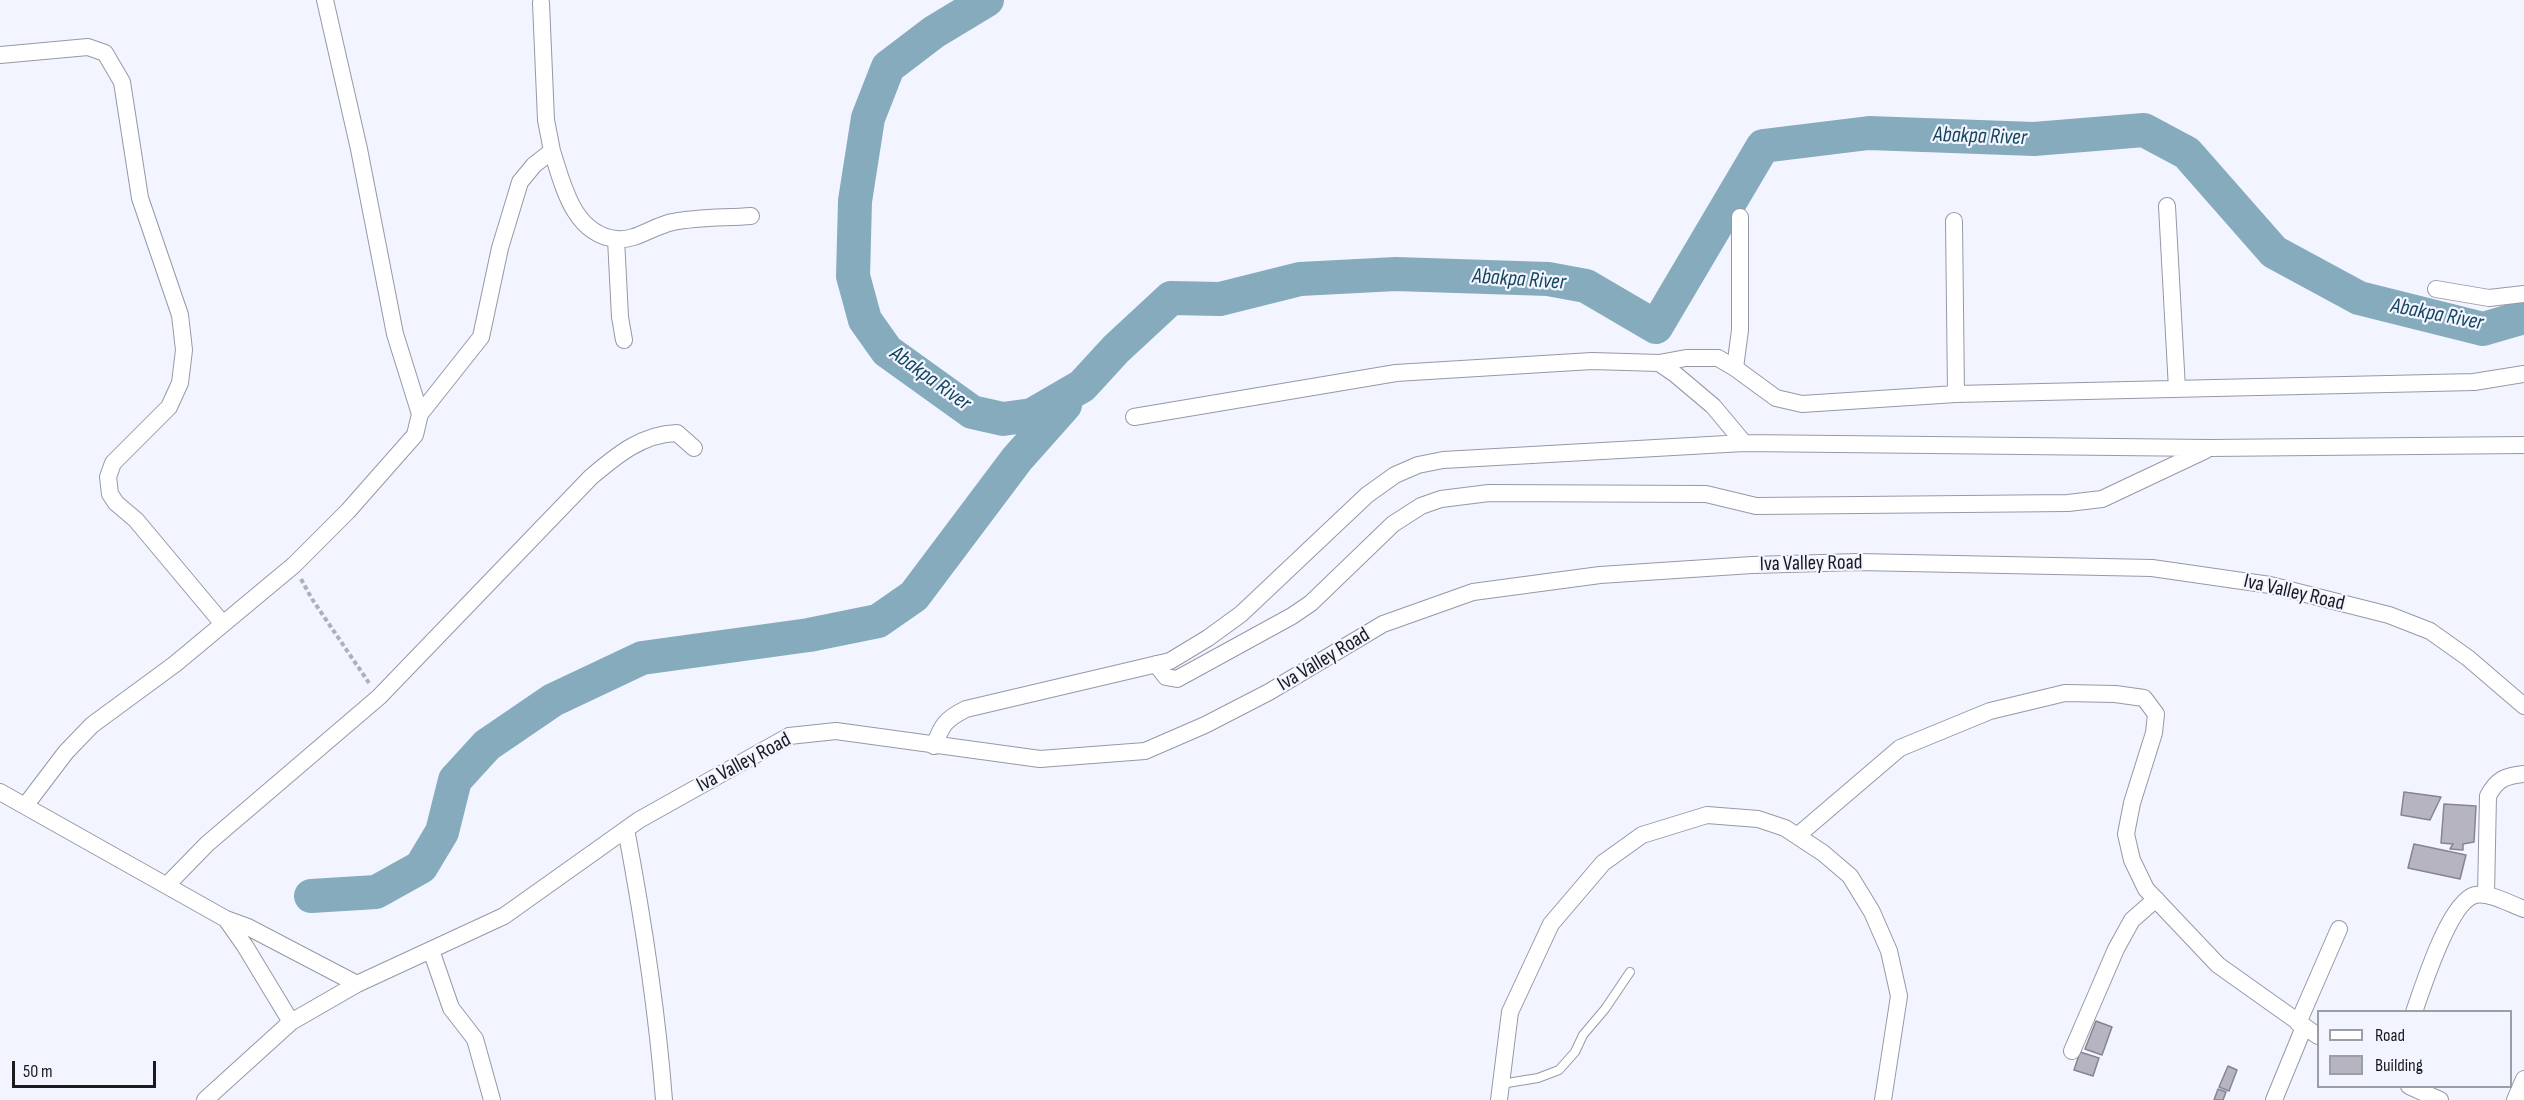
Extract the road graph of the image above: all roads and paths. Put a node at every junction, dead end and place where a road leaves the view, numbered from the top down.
1 (325, 0) edge
2 (541, 3) dead end
3 (0, 55) edge
4 (552, 151) junction
5 (2167, 206) dead end
6 (751, 216) dead end
7 (1740, 217) dead end
8 (1954, 221) dead end
9 (616, 239) junction
10 (2436, 290) dead end
11 (2524, 294) edge
12 (624, 340) dead end
13 (1659, 363) junction
14 (1735, 368) junction
15 (2524, 374) edge
16 (2177, 389) junction
17 (1956, 394) junction
18 (420, 414) junction
19 (1134, 417) dead end
20 (1744, 442) junction
21 (2524, 445) edge
22 (694, 448) dead end
23 (2210, 448) junction
24 (294, 565) junction
25 (223, 624) junction
26 (1156, 664) junction
27 (379, 697) junction
28 (2524, 706) edge
29 (934, 746) junction
30 (2524, 774) edge
31 (0, 792) edge
32 (25, 806) junction
33 (627, 829) junction
34 (1797, 836) junction
35 (167, 885) junction
36 (2486, 895) junction
37 (2156, 899) junction
38 (2524, 909) edge
39 (226, 919) junction
40 (2339, 929) dead end
41 (431, 950) junction
42 (1630, 972) dead end
43 (357, 984) junction
44 (2414, 1010) edge
45 (291, 1022) junction
46 (2307, 1029) edge
47 (2072, 1052) dead end
48 (2524, 1079) edge
49 (2413, 1088) edge
50 (1500, 1092) edge
51 (205, 1100) edge
52 (492, 1100) edge
53 (664, 1100) edge
54 (1883, 1100) edge
55 (2274, 1100) edge
56 (2440, 1100) edge
57 (2516, 1100) edge

1 - 18 street
2 - 4 street
3 - 25 street
4 - 9 street
4 - 18 street
5 - 16 street
6 - 9 street
7 - 14 street
8 - 17 street
9 - 12 street
10 - 11 street
13 - 14 street
13 - 19 street
13 - 20 street
14 - 17 street
15 - 16 street
16 - 17 street
18 - 24 street
20 - 23 street
20 - 26 street
21 - 23 street
22 - 27 street
23 - 26 street
24 - 25 street
24 - 27 path
25 - 32 street
26 - 29 street
27 - 35 street
28 - 29 street, Iva Valley Road
29 - 33 street, Iva Valley Road
30 - 36 street
31 - 32 street
32 - 35 street
33 - 41 street, Iva Valley Road
33 - 53 street
34 - 37 street
34 - 50 street
34 - 54 street
35 - 39 street
36 - 38 street
36 - 44 street
37 - 46 street
37 - 47 street
39 - 43 street
39 - 45 street
40 - 46 street
41 - 43 street, Iva Valley Road
41 - 52 street
42 - 50 lane
43 - 45 street, Iva Valley Road
45 - 51 street, Iva Valley Road
46 - 55 street
48 - 57 street
49 - 56 street

